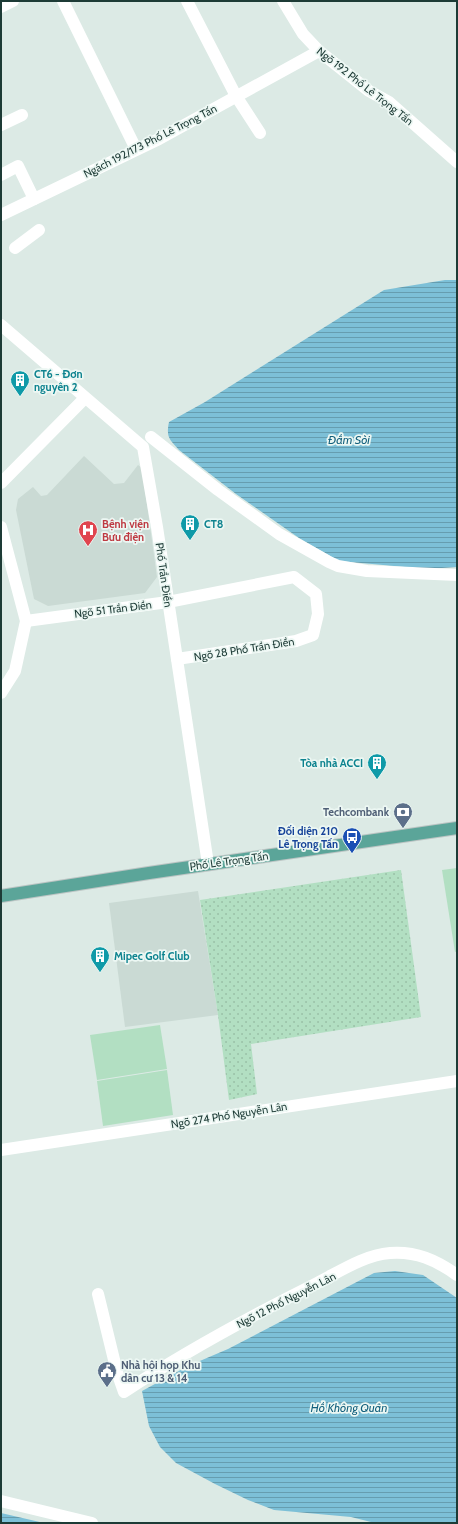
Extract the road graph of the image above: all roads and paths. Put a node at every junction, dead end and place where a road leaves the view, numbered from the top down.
1 (13, 1) edge
2 (64, 1) edge
3 (187, 1) edge
4 (282, 1) edge
5 (1, 7) edge
6 (319, 51) junction
7 (236, 96) junction
8 (22, 115) dead end
9 (1, 125) edge
10 (260, 133) dead end
11 (136, 149) junction
12 (457, 162) edge
13 (1, 174) edge
14 (34, 199) junction
15 (1, 215) edge
16 (39, 230) dead end
17 (15, 248) dead end
18 (1, 325) edge
19 (85, 398) junction
20 (151, 437) dead end
21 (1, 483) edge
22 (1, 527) edge
23 (457, 575) edge
24 (294, 577) joint
25 (168, 602) junction
26 (26, 620) junction
27 (177, 659) junction
28 (1, 693) edge
29 (457, 828) edge
30 (208, 864) junction
31 (1, 896) edge
32 (457, 1081) edge
33 (1, 1150) edge
34 (457, 1275) edge
35 (98, 1294) dead end
36 (1, 1501) edge
37 (92, 1523) edge

1 - 5 street
2 - 11 street
3 - 7 street
4 - 6 street, Ngõ 192 Phố Lê Trọng Tấn
6 - 7 street, Ngách 192/173 Phố Lê Trọng Tấn
6 - 12 street, Ngõ 192 Phố Lê Trọng Tấn
7 - 10 street
7 - 11 street, Ngách 192/173 Phố Lê Trọng Tấn
8 - 9 street
11 - 14 street, Ngách 192/173 Phố Lê Trọng Tấn
13 - 14 street
14 - 15 street, Ngách 192/173 Phố Lê Trọng Tấn
16 - 17 street
18 - 19 street, Phố Trần Điền
19 - 21 street
19 - 25 street, Phố Trần Điền
20 - 23 street
22 - 26 street
24 - 25 street, Ngõ 51 Trần Điền
24 - 27 street, Ngõ 28 Phố Trần Điền
25 - 26 street, Ngõ 51 Trần Điền
25 - 27 street, Phố Trần Điền
26 - 28 street
27 - 30 street, Phố Trần Điền
29 - 30 main road, Phố Lê Trọng Tấn
30 - 31 main road, Phố Lê Trọng Tấn
32 - 33 street, Ngõ 274 Phố Nguyễn Lân
34 - 35 street, Ngõ 12 Phố Nguyễn Lân
36 - 37 street

